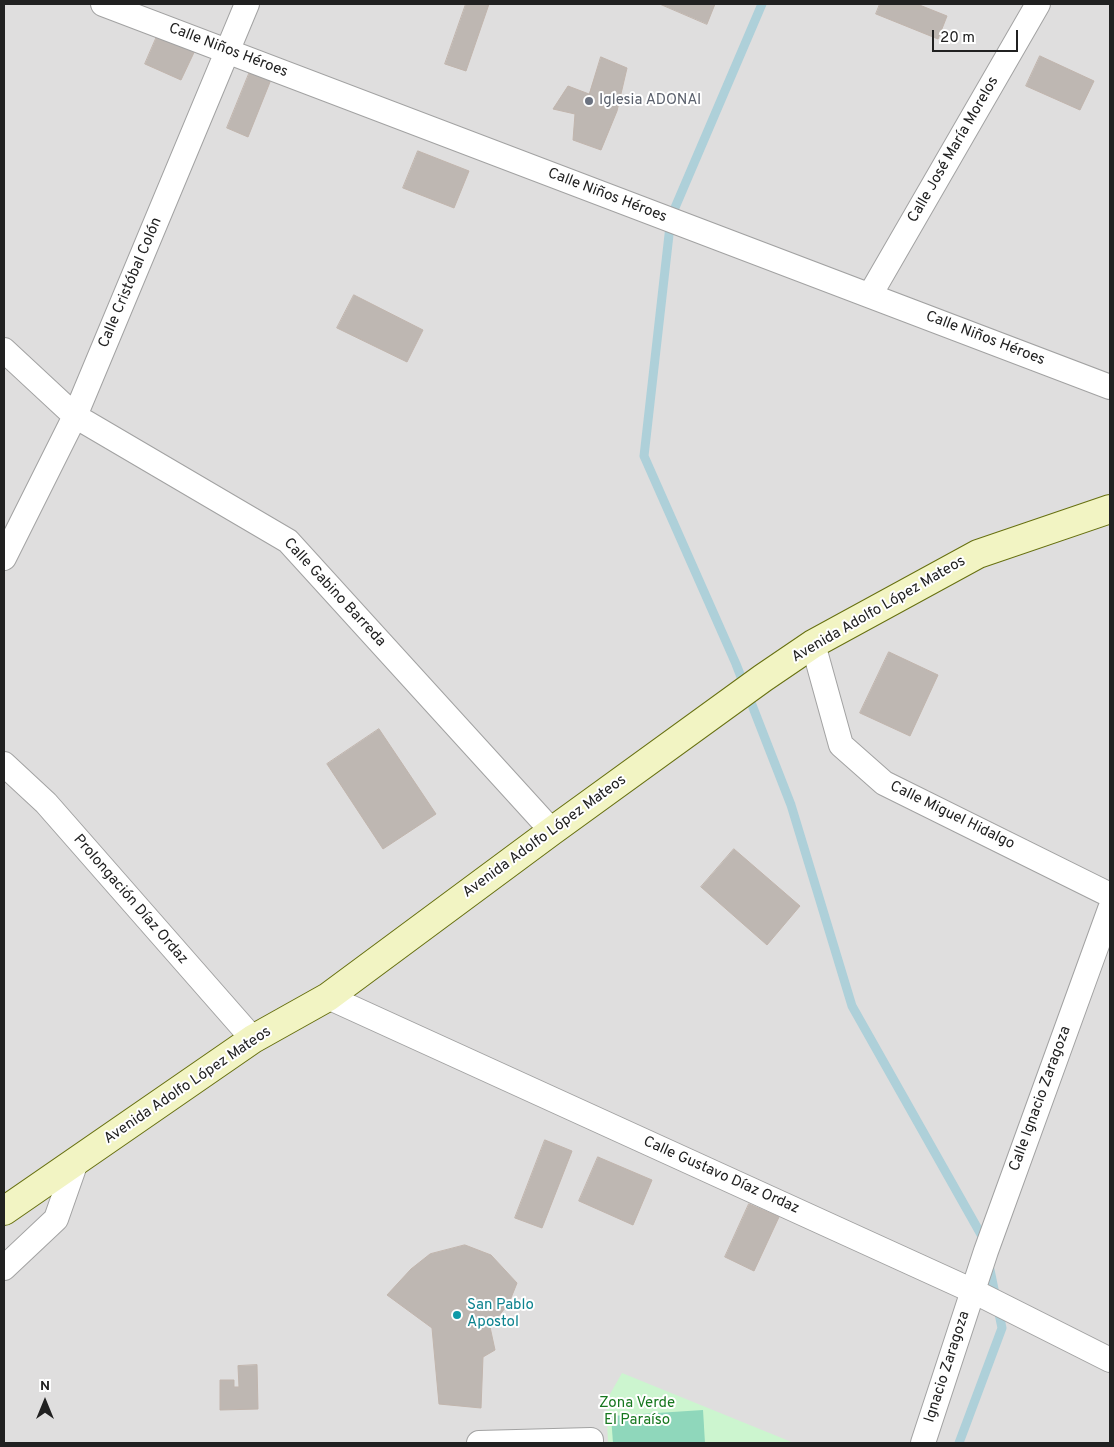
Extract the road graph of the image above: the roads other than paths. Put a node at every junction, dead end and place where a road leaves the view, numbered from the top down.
1 (103, 4) edge
2 (247, 4) edge
3 (1038, 4) edge
4 (228, 51) junction
5 (870, 296) junction
6 (4, 350) edge
7 (1110, 387) edge
8 (75, 416) junction
9 (1110, 509) edge
10 (4, 558) edge
11 (813, 644) junction
12 (4, 764) edge
13 (552, 831) junction
14 (1110, 895) edge
15 (1110, 909) edge
16 (328, 997) junction
17 (253, 1039) junction
18 (76, 1162) junction
19 (4, 1211) edge
20 (4, 1268) edge
21 (973, 1291) junction
22 (1110, 1360) edge
23 (591, 1442) edge
24 (479, 1443) edge
25 (923, 1443) edge

1 - 4 street, Calle Niños Héroes
2 - 4 street, Calle Cristóbal Colón
3 - 5 street, Calle José María Morelos
4 - 5 street, Calle Niños Héroes
4 - 8 street, Calle Cristóbal Colón
5 - 7 street, Calle Niños Héroes
6 - 8 street, Calle Gabino Barreda
8 - 10 street, Calle Cristóbal Colón
8 - 13 street, Calle Gabino Barreda
9 - 11 main road, Avenida Adolfo López Mateos
11 - 13 main road, Avenida Adolfo López Mateos
11 - 14 street, Calle Miguel Hidalgo
12 - 17 street, Prolongación Díaz Ordaz
13 - 16 main road, Avenida Adolfo López Mateos
15 - 21 street, Calle Ignacio Zaragoza
16 - 17 main road, Avenida Adolfo López Mateos
16 - 21 street, Calle Gustavo Díaz Ordaz
17 - 18 main road, Avenida Adolfo López Mateos
18 - 19 main road, Avenida Adolfo López Mateos
18 - 20 street
21 - 22 street, Calle Gustavo Díaz Ordaz
21 - 25 street, Ignacio Zaragoza
23 - 24 street

